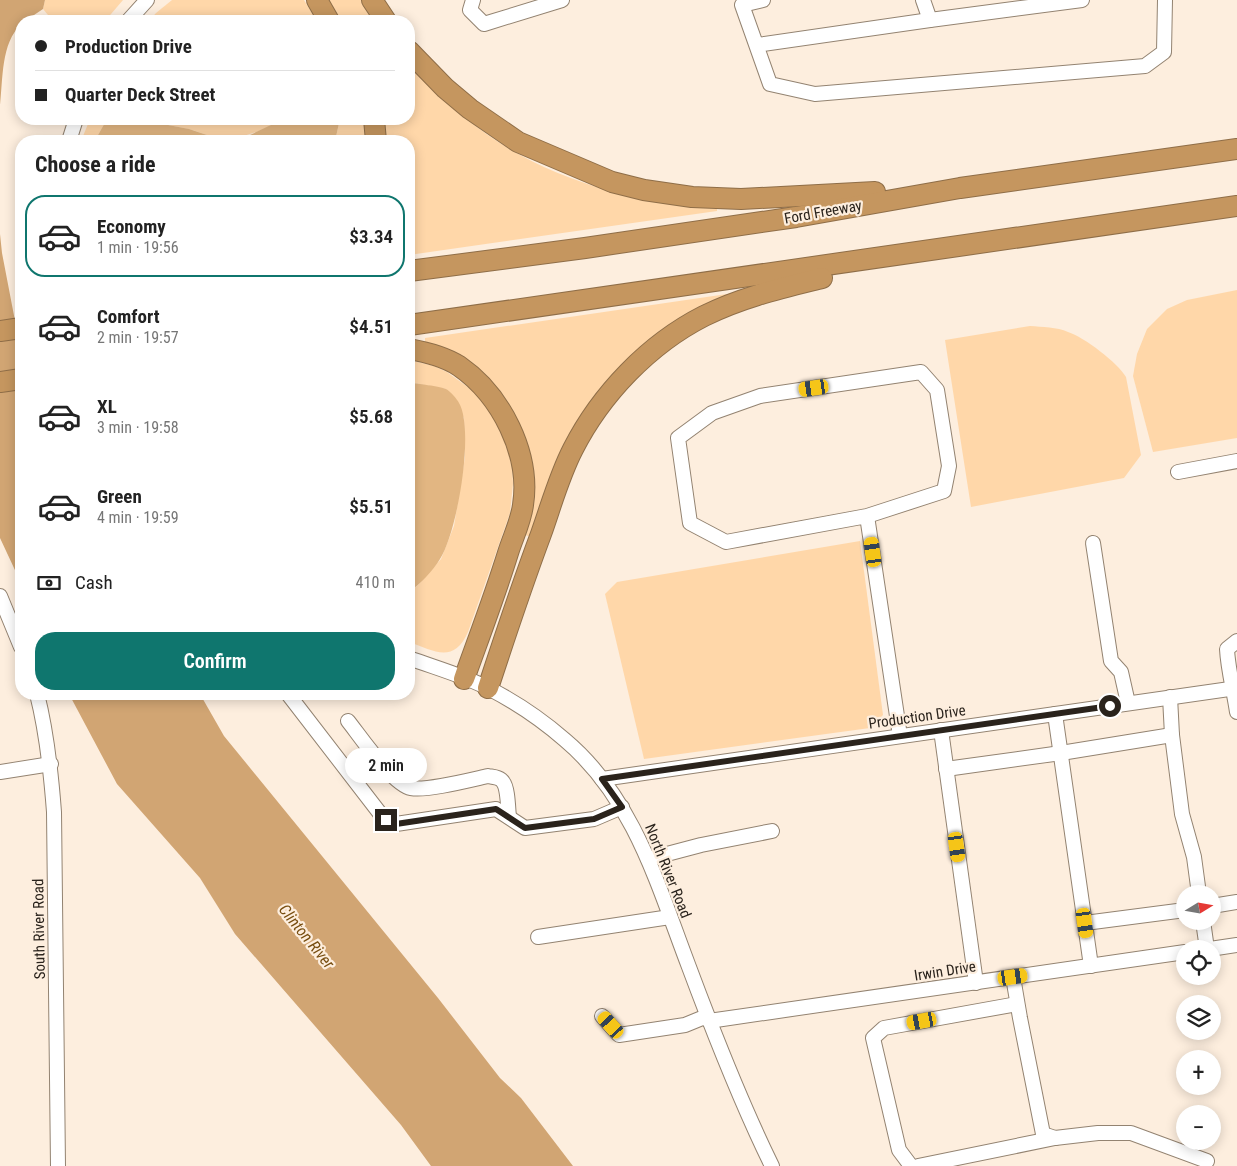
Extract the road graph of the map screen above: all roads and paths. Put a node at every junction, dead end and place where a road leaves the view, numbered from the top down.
1 (147, 0) edge
2 (317, 0) edge
3 (473, 0) edge
4 (562, 0) edge
5 (763, 0) edge
6 (923, 0) edge
7 (1082, 0) edge
8 (1166, 0) edge
9 (133, 15) edge
10 (326, 15) edge
11 (930, 20) junction
12 (757, 45) junction
13 (415, 57) edge
14 (1237, 149) edge
15 (960, 188) junction
16 (1237, 206) edge
17 (927, 251) junction
18 (415, 269) edge
19 (415, 324) edge
20 (15, 329) edge
21 (0, 331) edge
22 (415, 350) edge
23 (15, 380) edge
24 (0, 382) edge
25 (1237, 461) edge
26 (1178, 472) dead end
27 (868, 516) junction
28 (1093, 543) dead end
29 (0, 596) edge
30 (15, 632) edge
31 (1237, 641) edge
32 (415, 660) edge
33 (464, 679) junction
34 (488, 688) junction
35 (1235, 688) edge
36 (1170, 697) junction
37 (38, 700) edge
38 (293, 700) edge
39 (1128, 703) junction
40 (1237, 712) edge
41 (1055, 714) junction
42 (348, 720) dead end
43 (941, 730) junction
44 (1172, 735) junction
45 (900, 736) junction
46 (1061, 753) junction
47 (51, 764) junction
48 (946, 769) junction
49 (0, 772) edge
50 (602, 779) junction
51 (622, 807) junction
52 (509, 817) junction
53 (772, 831) dead end
54 (648, 859) junction
55 (1198, 885) edge
56 (1237, 902) edge
57 (1221, 905) edge
58 (1176, 911) edge
59 (670, 917) junction
60 (1085, 923) junction
61 (538, 937) dead end
62 (1237, 945) edge
63 (1221, 947) edge
64 (1176, 953) edge
65 (1091, 966) junction
66 (1013, 977) junction
67 (976, 983) junction
68 (1017, 1004) junction
69 (602, 1016) dead end
70 (708, 1018) junction
71 (1055, 1138) junction
72 (1207, 1161) dead end
73 (58, 1166) edge
74 (772, 1166) edge
75 (912, 1166) edge
76 (918, 1166) edge

1 - 9 street
2 - 10 highway
3 - 4 street
5 - 12 street
6 - 11 street
7 - 11 street
8 - 12 street
11 - 12 street
13 - 15 highway
14 - 15 highway, Ford Freeway
15 - 18 highway, Ford Freeway
16 - 17 highway
17 - 19 highway
17 - 34 highway
20 - 21 highway
22 - 33 highway
23 - 24 highway
25 - 26 street
27 - 27 street
27 - 45 street
28 - 39 street
29 - 30 street
31 - 35 street
32 - 33 street, North River Road
33 - 34 street, North River Road
34 - 50 street, North River Road
35 - 36 street, Production Drive
35 - 40 street
36 - 39 street, Production Drive
36 - 44 street
37 - 47 street, South River Road
38 - 52 street
39 - 41 street, Production Drive
41 - 43 street, Production Drive
41 - 46 street
42 - 52 street
43 - 45 street, Production Drive
43 - 48 street
44 - 46 street
44 - 55 street
45 - 50 street, Production Drive
46 - 48 street
46 - 60 street
47 - 49 street
47 - 73 street, South River Road
48 - 67 street
50 - 51 street, North River Road
51 - 52 street
51 - 54 street, North River Road
53 - 54 street
54 - 59 street, North River Road
56 - 57 street
58 - 60 street
59 - 61 street
59 - 70 street, North River Road
60 - 65 street
62 - 63 street
64 - 65 street, Irwin Drive
65 - 66 street, Irwin Drive
66 - 67 street, Irwin Drive
66 - 68 street
67 - 70 street, Irwin Drive
68 - 71 street
68 - 75 street
69 - 70 street, Irwin Drive
70 - 74 street, North River Road
71 - 72 street
71 - 76 street

